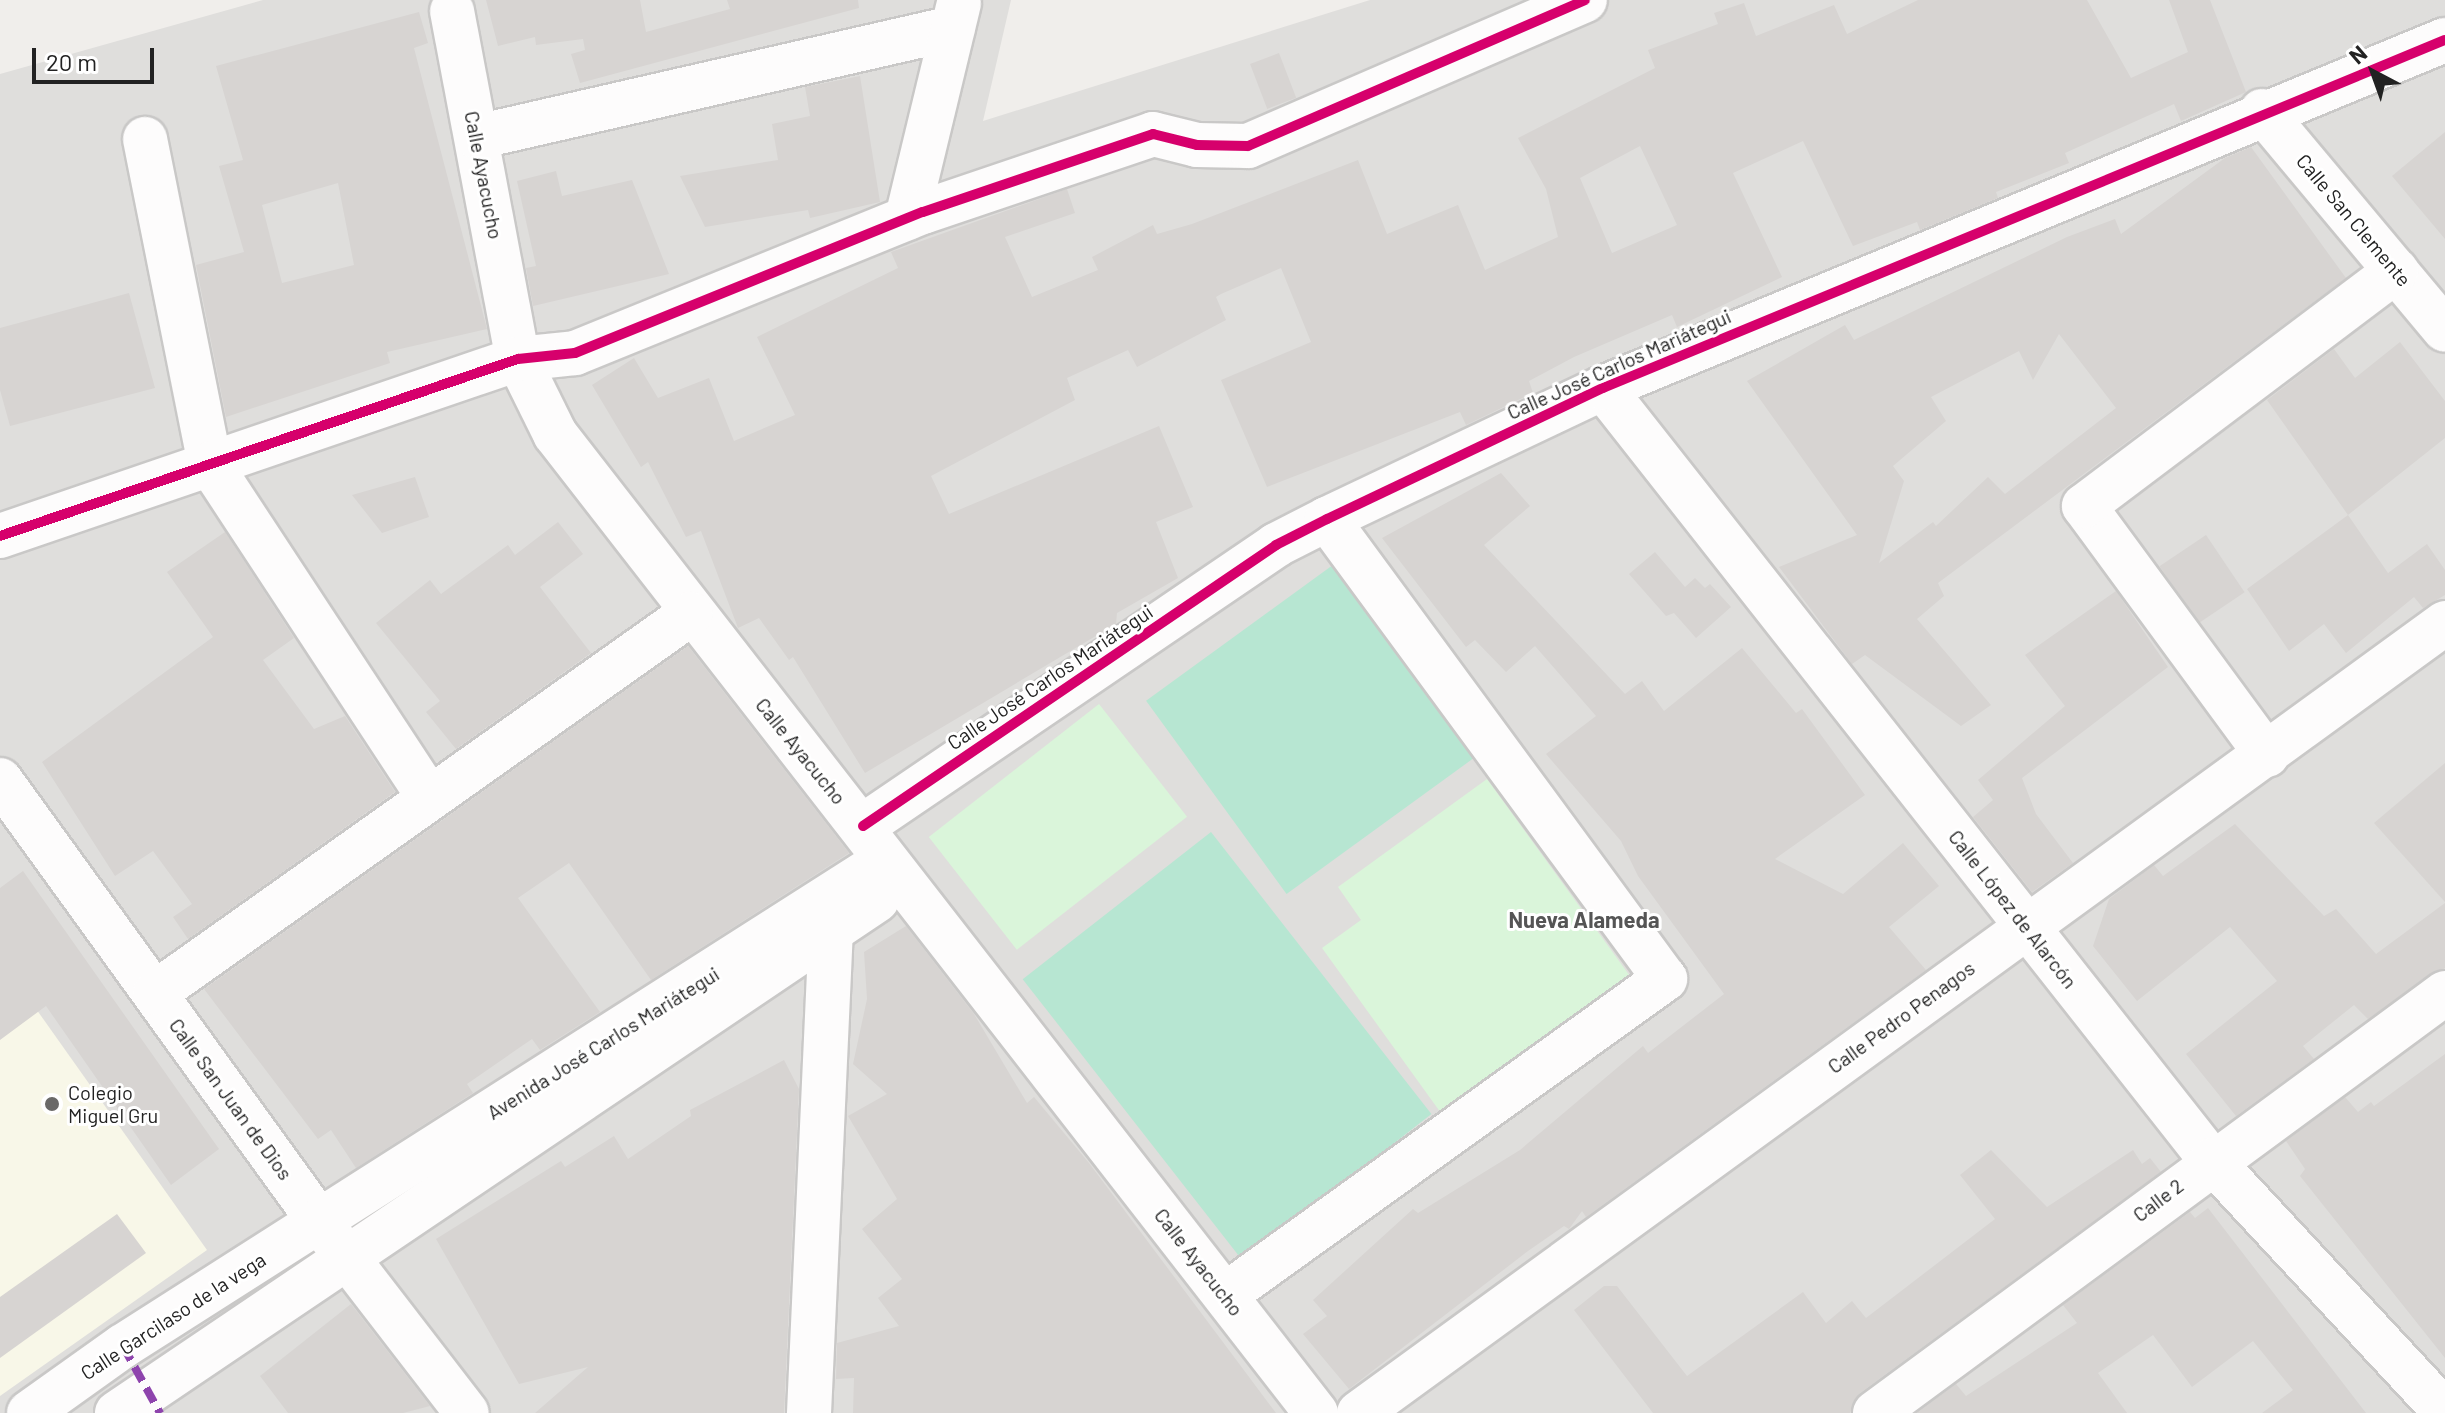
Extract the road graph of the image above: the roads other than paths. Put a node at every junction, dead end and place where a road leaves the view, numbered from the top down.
1 (1585, 0) edge
2 (452, 11) dead end
3 (956, 14) edge
4 (2445, 40) edge
5 (2262, 111) junction
6 (477, 137) junction
7 (145, 139) dead end
8 (907, 218) junction
9 (2396, 271) junction
10 (2445, 330) edge
11 (518, 359) junction
12 (1603, 388) junction
13 (210, 464) junction
14 (1327, 519) junction
15 (0, 536) edge
16 (690, 614) junction
17 (2445, 623) edge
18 (2267, 755) junction
19 (0, 780) edge
20 (429, 798) junction
21 (882, 856) junction
22 (832, 917) junction
23 (2026, 926) junction
24 (155, 993) junction
25 (2445, 993) edge
26 (2211, 1160) junction
27 (333, 1237) junction
28 (1225, 1295) junction
29 (123, 1346) junction
30 (2436, 1405) edge
31 (141, 1406) edge
32 (29, 1413) edge
33 (467, 1413) edge
34 (809, 1413) edge
35 (1316, 1413) edge
36 (1359, 1413) edge
37 (1875, 1413) edge

1 - 8 street
2 - 6 street, Calle Ayacucho
3 - 6 street
3 - 8 street
4 - 5 street, Calle José Carlos Mariátegui
5 - 9 street, Calle San Clemente
5 - 12 street, Calle José Carlos Mariátegui
6 - 11 street, Calle Ayacucho
7 - 13 street
8 - 11 street
9 - 10 street, Calle San Clemente
9 - 18 street
11 - 13 street
11 - 16 street, Calle Ayacucho
12 - 14 street, Calle José Carlos Mariátegui
12 - 23 street, Calle López de Alarcón
13 - 15 street
13 - 20 street
14 - 21 street, Calle José Carlos Mariátegui
14 - 28 street
16 - 20 street
16 - 21 street, Calle Ayacucho
17 - 18 street, Calle Pedro Penagos
18 - 23 street, Calle Pedro Penagos
19 - 24 street, Calle San Juan de Dios
20 - 24 street
21 - 22 street, Avenida José Carlos Mariátegui
21 - 28 street, Calle Ayacucho
22 - 27 street, Avenida José Carlos Mariátegui
22 - 34 street
23 - 26 street, Calle López de Alarcón
23 - 36 street, Calle Pedro Penagos
24 - 27 street, Calle San Juan de Dios
25 - 26 street, Calle 2
26 - 30 street, Calle López de Alarcón
26 - 37 street, Calle 2
27 - 29 street, Calle Garcilaso de la vega
27 - 31 street
27 - 33 street, Calle San Juan de Dios
28 - 35 street, Calle Ayacucho
29 - 31 street
29 - 32 street, Calle Garcilaso de la vega

